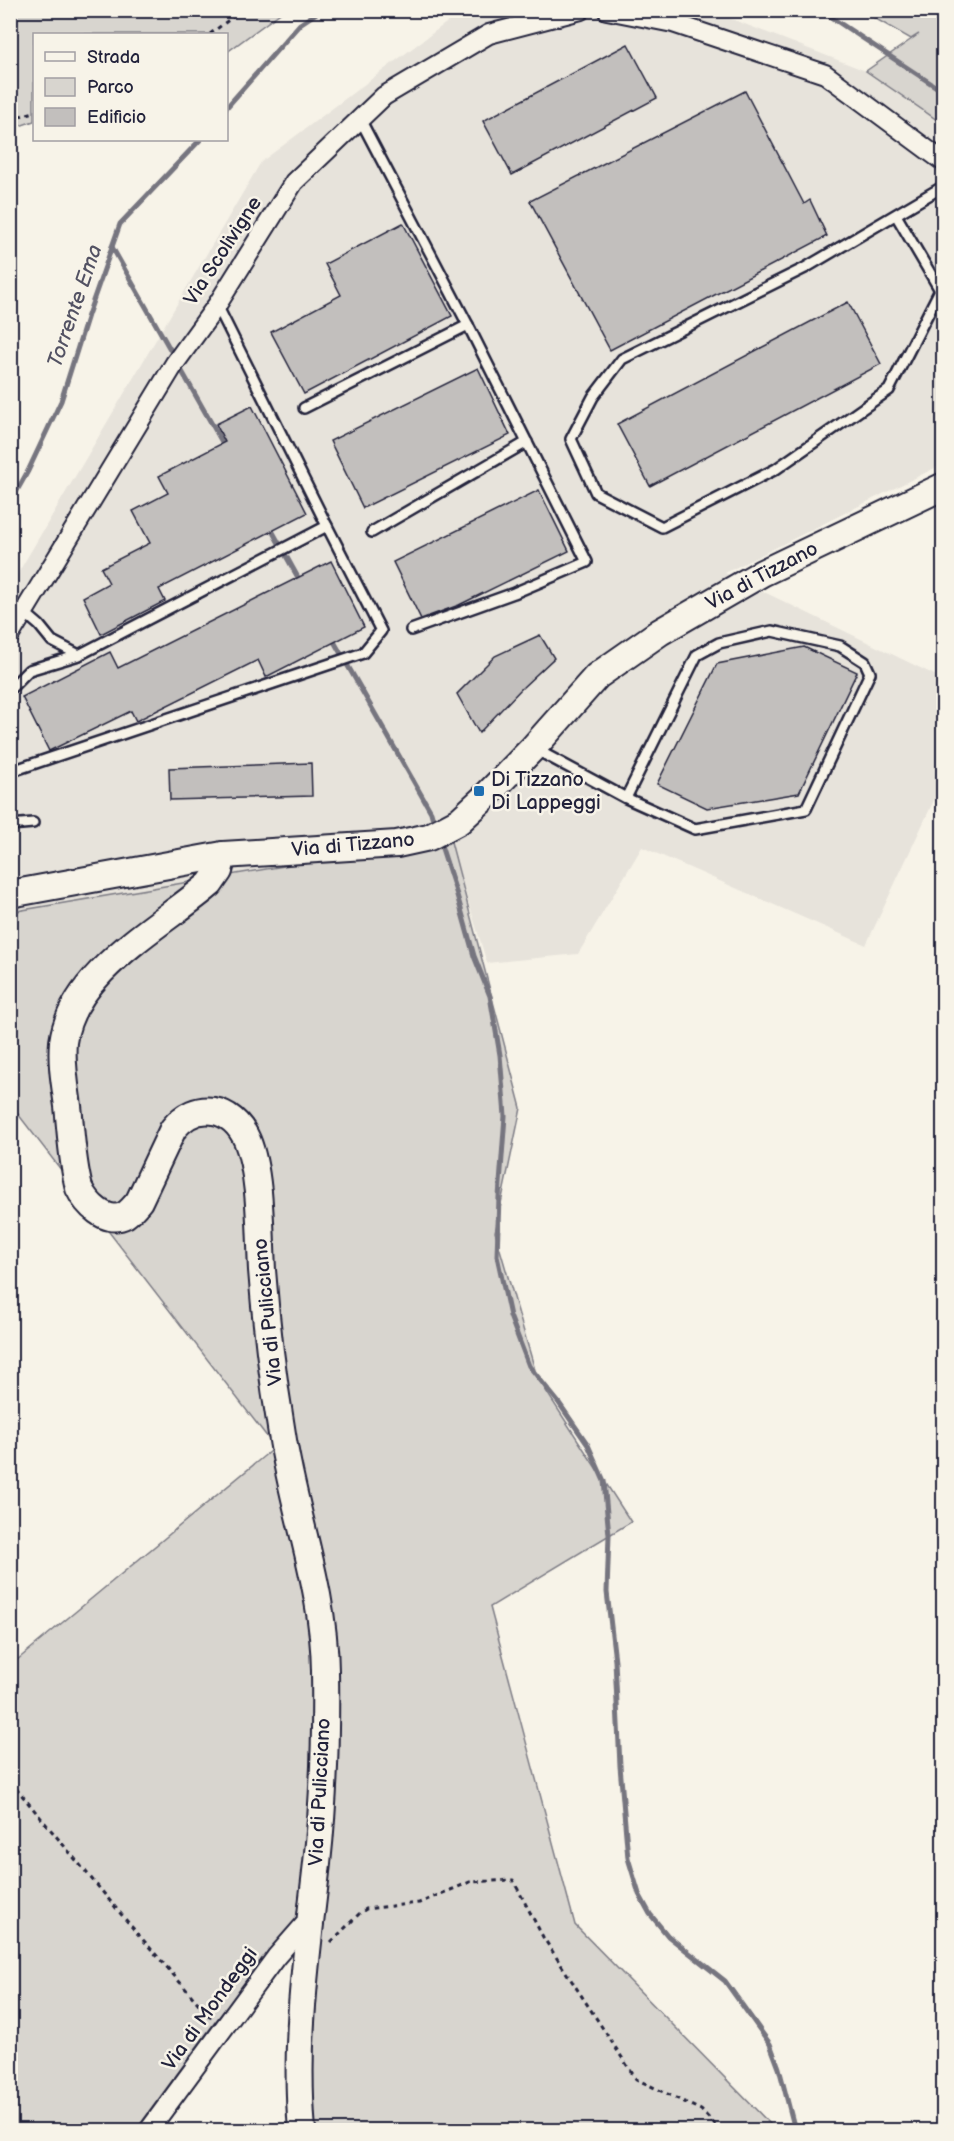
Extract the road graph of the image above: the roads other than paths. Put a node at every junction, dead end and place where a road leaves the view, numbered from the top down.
1 (581, 10) edge
2 (607, 10) edge
3 (360, 119) junction
4 (944, 162) edge
5 (944, 186) edge
6 (896, 215) junction
7 (217, 305) junction
8 (468, 325) junction
9 (304, 408) dead end
10 (527, 442) junction
11 (944, 486) edge
12 (327, 526) junction
13 (372, 531) dead end
14 (25, 613) junction
15 (411, 630) dead end
16 (10, 635) edge
17 (79, 655) junction
18 (10, 689) edge
19 (533, 748) junction
20 (10, 769) edge
21 (626, 798) junction
22 (33, 823) dead end
23 (10, 825) edge
24 (223, 855) junction
25 (10, 894) edge
26 (311, 1917) junction
27 (149, 2130) edge
28 (302, 2130) edge

1 - 3 street, Via Scolivigne
2 - 4 street
3 - 7 street, Via Scolivigne
3 - 8 lane
5 - 6 lane
6 - 6 lane
7 - 12 lane
7 - 14 street, Via Scolivigne
8 - 9 lane
8 - 10 lane
10 - 13 lane
10 - 15 lane
11 - 19 street, Via di Tizzano
12 - 17 lane
12 - 20 lane
14 - 16 street, Via Scolivigne
14 - 17 lane
17 - 18 lane
19 - 21 lane
19 - 24 street, Via di Tizzano
21 - 21 lane
22 - 23 lane
24 - 25 street, Via di Tizzano
24 - 26 street, Via di Pulicciano
26 - 27 street, Via di Mondeggi
26 - 28 street, Via di Pulicciano

